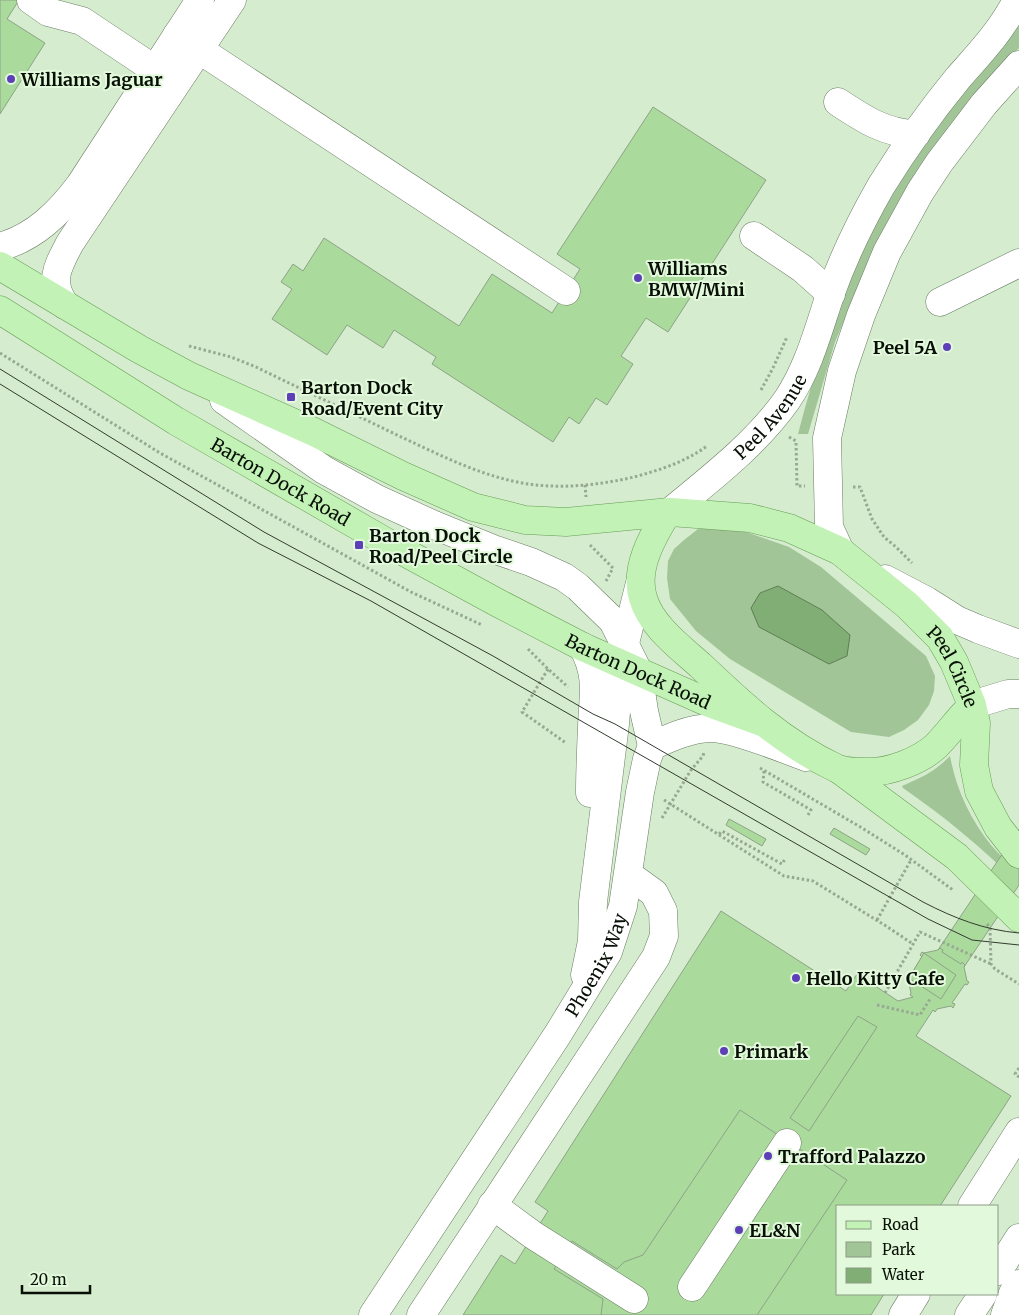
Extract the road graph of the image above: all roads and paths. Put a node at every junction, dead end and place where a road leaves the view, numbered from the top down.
1 (30, 0) edge
2 (200, 0) edge
3 (232, 0) edge
4 (1017, 0) edge
5 (188, 42) junction
6 (1019, 65) edge
7 (165, 77) junction
8 (838, 102) dead end
9 (916, 134) junction
10 (754, 236) dead end
11 (0, 247) edge
12 (1019, 263) edge
13 (0, 266) edge
14 (566, 291) dead end
15 (831, 294) junction
16 (940, 302) dead end
17 (65, 305) junction
18 (3, 310) edge
19 (788, 335) dead end
20 (182, 344) dead end
21 (0, 353) edge
22 (189, 376) junction
23 (760, 392) dead end
24 (710, 444) dead end
25 (668, 513) junction
26 (850, 559) junction
27 (640, 583) junction
28 (486, 627) dead end
29 (1019, 644) edge
30 (523, 646) dead end
31 (583, 648) junction
32 (627, 659) junction
33 (548, 669) junction
34 (568, 686) dead end
35 (1019, 694) edge
36 (972, 706) junction
37 (762, 722) junction
38 (652, 746) junction
39 (573, 749) dead end
40 (704, 753) dead end
41 (758, 767) dead end
42 (835, 767) junction
43 (764, 771) junction
44 (672, 804) junction
45 (808, 815) dead end
46 (719, 834) junction
47 (633, 843) junction
48 (1019, 854) edge
49 (786, 859) dead end
50 (911, 860) junction
51 (628, 875) junction
52 (957, 893) dead end
53 (593, 902) junction
54 (1019, 918) edge
55 (877, 920) junction
56 (986, 923) dead end
57 (913, 944) junction
58 (991, 964) junction
59 (1019, 984) edge
60 (885, 993) dead end
61 (930, 999) dead end
62 (580, 1001) junction
63 (877, 1005) dead end
64 (1019, 1068) edge
65 (1019, 1077) edge
66 (1019, 1132) edge
67 (787, 1143) dead end
68 (492, 1205) junction
69 (973, 1205) edge
70 (1019, 1238) edge
71 (999, 1268) edge
72 (1019, 1284) edge
73 (692, 1287) dead end
74 (915, 1295) edge
75 (982, 1295) edge
76 (634, 1299) dead end
77 (373, 1315) edge
78 (421, 1315) edge
79 (903, 1315) edge
80 (969, 1315) edge
81 (1005, 1315) edge

1 - 7 street
2 - 5 street
3 - 5 street
4 - 9 street, Peel Avenue
5 - 7 street
5 - 14 street
6 - 26 street
7 - 11 street
7 - 17 street
8 - 9 street
9 - 15 street, Peel Avenue
10 - 15 street
12 - 16 street
13 - 17 main road
15 - 25 street, Peel Avenue
17 - 22 main road
18 - 31 main road, Barton Dock Road
19 - 23 path
20 - 24 path
21 - 28 path
22 - 25 main road
22 - 32 street
25 - 26 main road, Peel Circle
25 - 27 main road, Peel Circle
26 - 29 street
26 - 36 main road, Peel Circle
27 - 32 street
27 - 37 main road, Peel Circle
30 - 33 path
31 - 32 main road, Barton Dock Road
31 - 53 street
32 - 37 main road, Barton Dock Road
32 - 38 street
32 - 53 street
33 - 34 path
33 - 39 path
35 - 36 street
36 - 42 main road, Peel Circle
36 - 48 main road
37 - 42 main road, Peel Circle
38 - 42 street
38 - 47 street, Phoenix Way
40 - 44 path
41 - 43 path
42 - 54 main road
43 - 45 path
43 - 50 path
44 - 46 path
44 - 47 path
46 - 49 path
46 - 55 path
47 - 51 street, Phoenix Way
50 - 52 path
50 - 55 path
51 - 62 street, Phoenix Way
51 - 68 street
53 - 62 street
55 - 57 path
56 - 58 path
57 - 58 path
57 - 60 path
58 - 59 path
61 - 63 path
62 - 77 street, Phoenix Way
64 - 65 path
66 - 69 street
67 - 73 street
68 - 76 street
68 - 78 street
70 - 71 street
72 - 81 street
74 - 79 street
75 - 80 street

